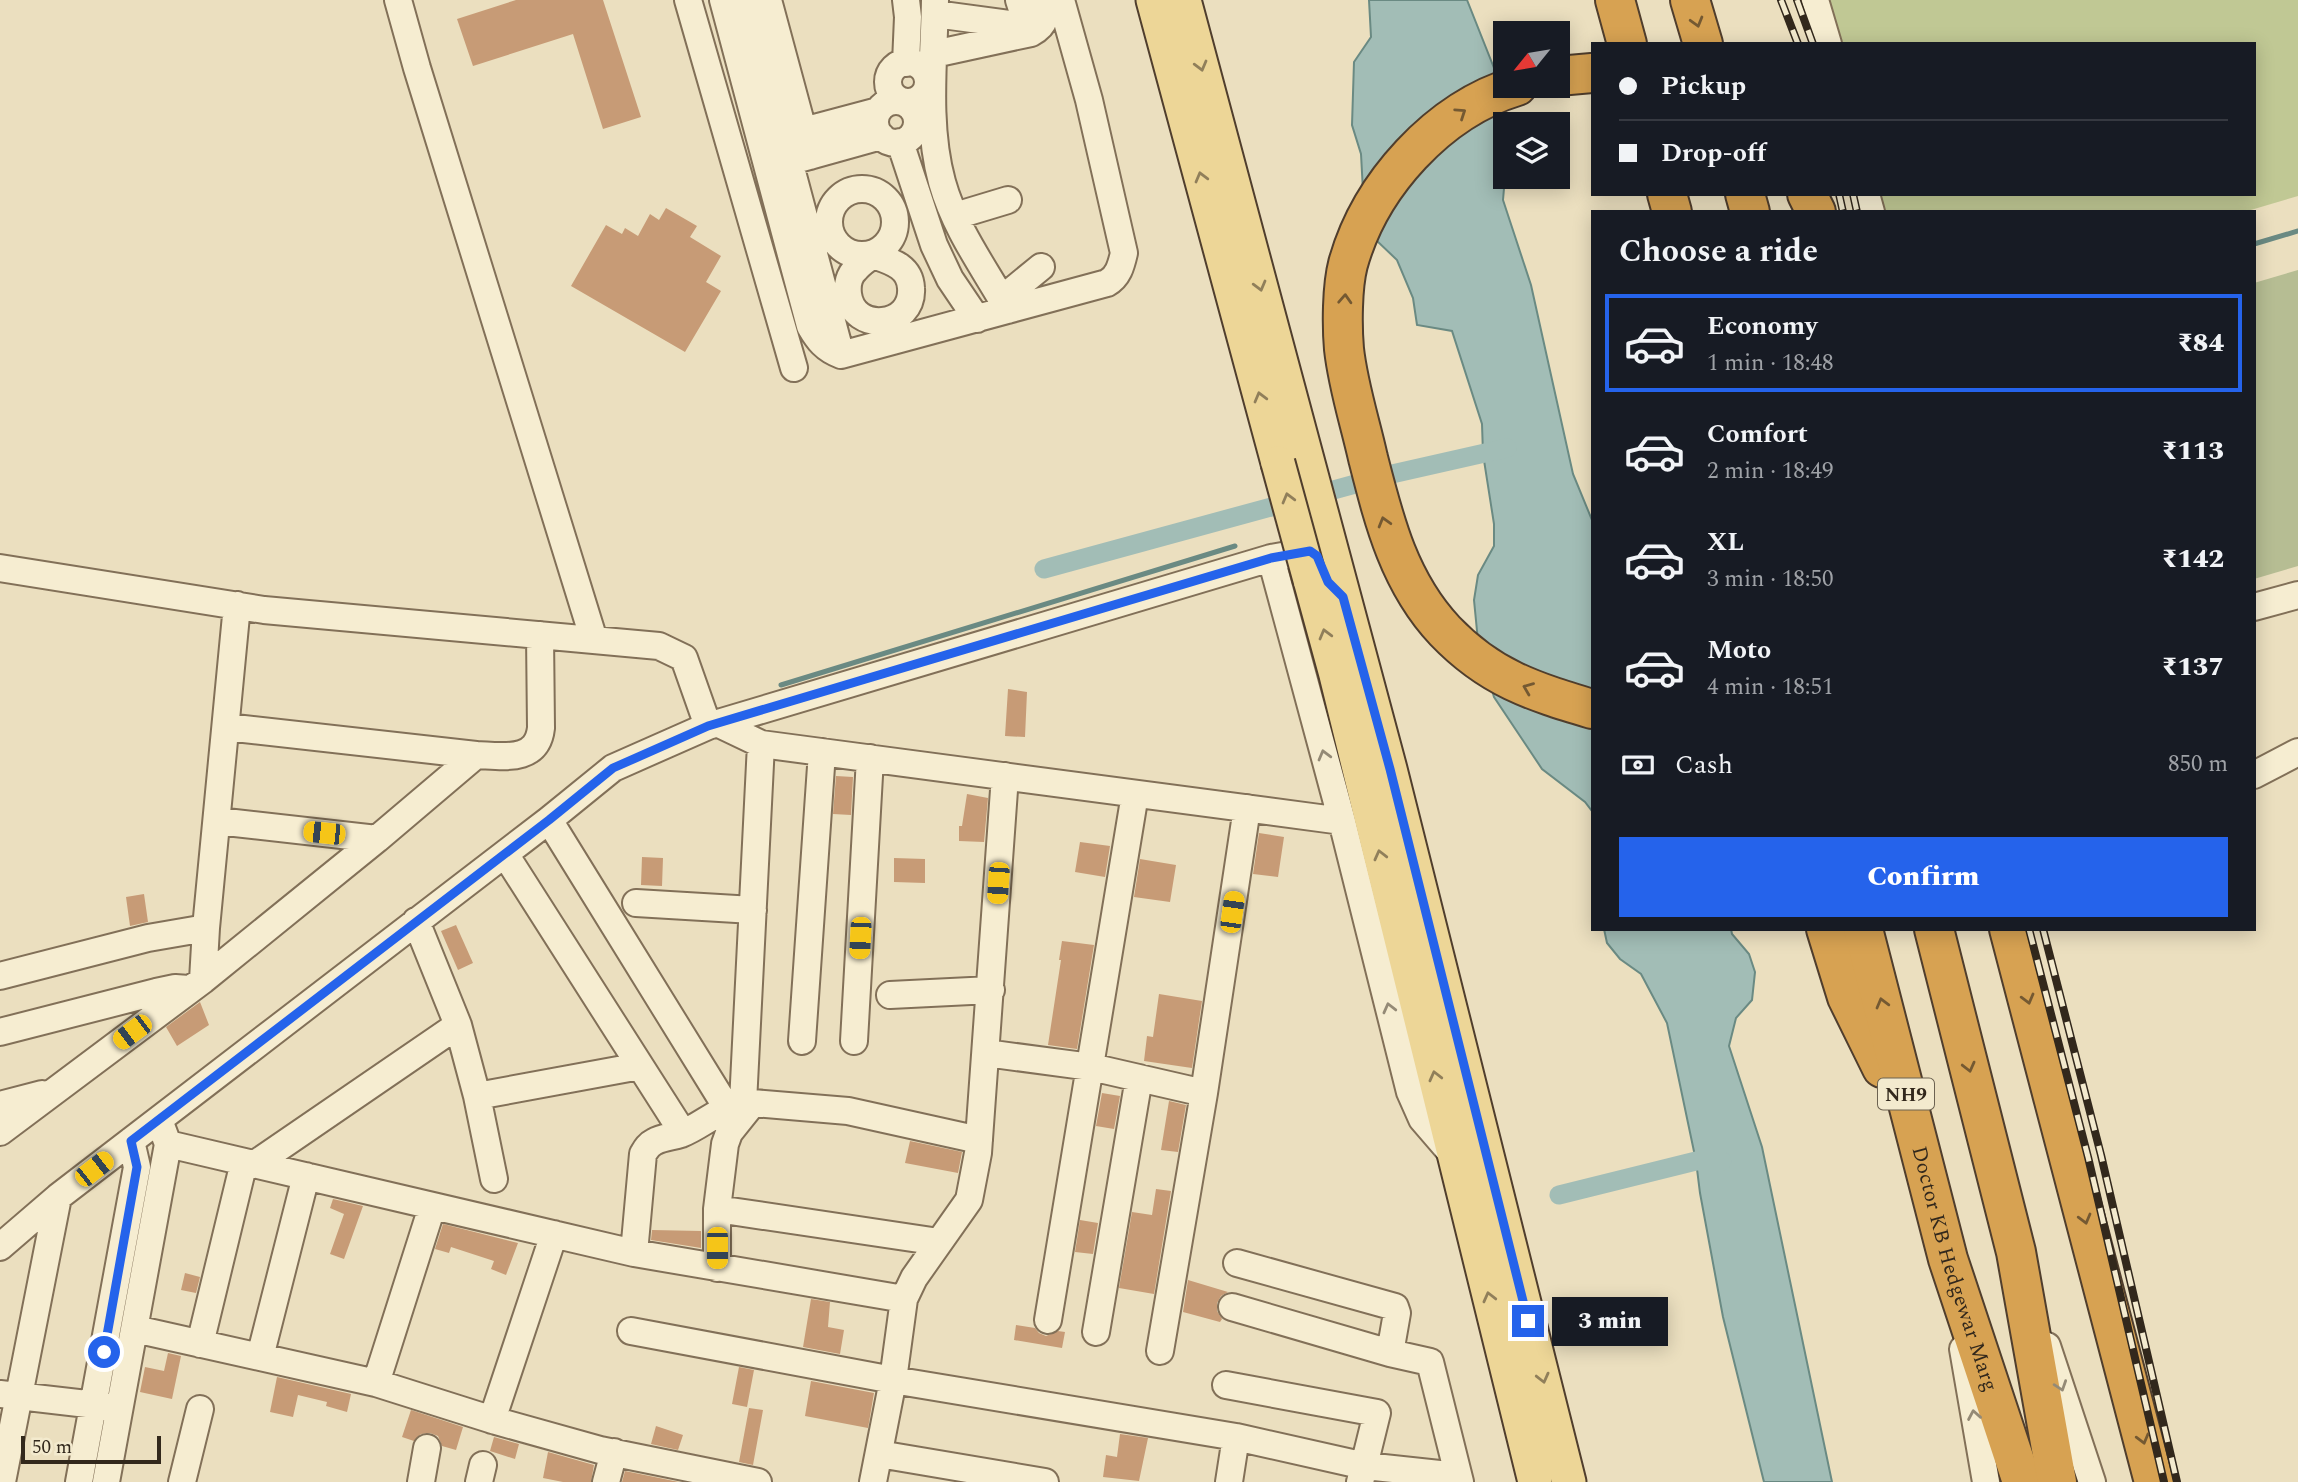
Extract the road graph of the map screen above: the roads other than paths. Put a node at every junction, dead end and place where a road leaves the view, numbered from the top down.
1 (398, 0) edge
2 (688, 0) edge
3 (723, 0) edge
4 (746, 0) edge
5 (768, 0) edge
6 (906, 0) edge
7 (1019, 0) edge
8 (1043, 0) edge
9 (1061, 0) edge
10 (1153, 0) edge
11 (1184, 0) edge
12 (1615, 0) edge
13 (1690, 0) edge
14 (1815, 0) edge
15 (935, 7) edge
16 (971, 9) edge
17 (1626, 42) edge
18 (1702, 42) edge
19 (1827, 42) edge
20 (934, 54) junction
21 (906, 62) junction
22 (1591, 73) edge
23 (1570, 75) edge
24 (931, 82) junction
25 (1493, 95) edge
26 (902, 123) junction
27 (785, 149) junction
28 (1008, 200) dead end
29 (956, 216) junction
30 (801, 247) junction
31 (762, 258) junction
32 (1041, 267) dead end
33 (911, 287) junction
34 (1005, 304) junction
35 (970, 308) junction
36 (794, 368) dead end
37 (1271, 558) junction
38 (0, 568) edge
39 (2298, 595) edge
40 (1343, 597) junction
41 (237, 605) junction
42 (2256, 606) edge
43 (540, 635) junction
44 (594, 640) junction
45 (1591, 709) edge
46 (701, 723) junction
47 (226, 727) junction
48 (761, 744) junction
49 (2298, 751) edge
50 (822, 752) junction
51 (476, 755) junction
52 (870, 758) junction
53 (2256, 774) edge
54 (1005, 776) junction
55 (1135, 794) junction
56 (1247, 808) junction
57 (549, 820) junction
58 (217, 821) junction
59 (1342, 821) junction
60 (377, 839) junction
61 (505, 853) junction
62 (636, 904) dead end
63 (752, 910) junction
64 (416, 921) junction
65 (205, 928) junction
66 (1827, 931) edge
67 (1864, 931) edge
68 (1935, 931) edge
69 (2010, 931) edge
70 (0, 976) edge
71 (196, 984) junction
72 (991, 990) junction
73 (890, 995) dead end
74 (458, 1025) junction
75 (0, 1032) edge
76 (802, 1041) dead end
77 (854, 1041) dead end
78 (986, 1053) junction
79 (640, 1066) junction
80 (1091, 1068) junction
81 (1139, 1078) junction
82 (53, 1091) junction
83 (1204, 1093) junction
84 (477, 1096) junction
85 (0, 1105) edge
86 (741, 1105) junction
87 (0, 1132) edge
88 (164, 1132) junction
89 (682, 1133) junction
90 (1918, 1139) junction
91 (979, 1140) junction
92 (131, 1141) junction
93 (1455, 1157) junction
94 (249, 1163) junction
95 (306, 1176) junction
96 (494, 1179) dead end
97 (58, 1197) junction
98 (432, 1207) junction
99 (717, 1209) junction
100 (554, 1234) junction
101 (939, 1242) junction
102 (0, 1247) edge
103 (2016, 1252) junction
104 (634, 1253) junction
105 (1237, 1263) dead end
106 (717, 1268) junction
107 (904, 1299) junction
108 (1232, 1307) dead end
109 (1048, 1320) dead end
110 (135, 1329) junction
111 (631, 1331) dead end
112 (1096, 1332) dead end
113 (200, 1344) junction
114 (1160, 1351) dead end
115 (1390, 1353) junction
116 (260, 1357) junction
117 (893, 1380) junction
118 (376, 1383) junction
119 (1226, 1385) dead end
120 (9, 1395) edge
121 (106, 1406) junction
122 (201, 1409) dead end
123 (492, 1420) junction
124 (1236, 1437) junction
125 (427, 1448) dead end
126 (614, 1452) junction
127 (879, 1454) junction
128 (673, 1474) edge
129 (1363, 1474) edge
130 (2028, 1478) edge
131 (1459, 1479) edge
132 (2, 1482) edge
133 (79, 1482) edge
134 (107, 1482) edge
135 (182, 1482) edge
136 (421, 1482) edge
137 (606, 1482) edge
138 (758, 1482) edge
139 (873, 1482) edge
140 (1045, 1482) edge
141 (1229, 1482) edge
142 (1535, 1482) edge
143 (1569, 1482) edge
144 (2092, 1482) edge
145 (2154, 1482) edge

1 - 44 street
2 - 31 street
3 - 27 street
4 - 27 street
5 - 27 street
6 - 21 street
7 - 16 street
8 - 20 street
9 - 34 street
93 -> 10 main road, bridge
11 -> 40 main road
12 - 17 highway
13 -> 18 highway
14 - 19 street
15 - 16 street
15 - 20 street
20 - 24 street
21 - 24 street
21 - 26 street
22 - 23 highway
24 - 26 street
45 -> 25 highway
26 - 27 street
26 - 29 street
26 - 35 street
27 - 30 street
28 - 29 street
29 - 34 street
30 - 31 street
30 - 35 street
31 - 36 street
32 - 34 street
33 - 33 street
33 - 35 street
34 - 35 street
37 - 40 street
37 - 46 street
59 -> 37 street
38 - 41 street
39 - 42 street
40 -> 143 main road
41 - 43 street
41 - 47 street
43 - 44 street
43 - 51 street
44 - 46 street
46 - 48 street
46 - 57 street
47 - 51 street
47 - 58 street
48 - 50 street
48 - 63 street
49 - 53 street
50 - 52 street
50 - 76 street
51 - 60 street
52 - 54 street
52 - 77 street
54 - 55 street
54 - 72 street
55 - 56 street
55 - 80 street
56 - 59 street
56 - 83 street
57 - 61 street
57 - 86 street
58 - 60 street
58 - 65 street
93 -> 59 street
60 - 71 street
61 - 64 street
61 - 79 street
62 - 63 street
63 - 86 street
64 - 74 street
64 - 88 street
65 - 70 street
65 - 71 street
66 - 90 highway
90 -> 67 highway, Doctor KB Hedgewar Marg / NH9
68 -> 103 highway, Doctor KB Hedgewar Marg
69 -> 145 highway
71 - 75 street
71 - 82 street
72 - 73 street
72 - 78 street
74 - 84 street
74 - 94 street
78 - 80 street
78 - 91 street
79 - 84 street
79 - 89 street
80 - 81 street
80 - 109 street
81 - 83 street
81 - 112 street
82 - 85 street
82 - 87 street
83 - 114 street
84 - 96 street
86 - 89 street
86 - 91 street
86 - 99 street
88 - 92 street
88 - 94 street
88 - 110 street
89 - 104 street
130 -> 90 highway, Doctor KB Hedgewar Marg / NH9
91 - 101 street
92 - 97 street
92 - 121 street
142 -> 93 main road
94 - 95 street
94 - 113 street
95 - 98 street
95 - 116 street
97 - 102 street
97 - 120 street
98 - 100 street
98 - 118 street
99 - 101 street
99 - 106 street
100 - 104 street
100 - 123 street
101 - 107 street
103 - 130 highway, Doctor KB Hedgewar Marg
103 -> 144 street
104 - 106 street
105 - 115 street
106 - 107 street
107 - 117 street
108 - 115 street
110 - 113 street
110 - 121 street
111 - 117 street
113 - 116 street
115 - 131 street
116 - 118 street
117 - 124 street
117 - 127 street
118 - 123 street
119 - 129 street
120 - 121 street
120 - 132 street
121 - 133 street
121 - 134 street
122 - 135 street
123 - 126 street
124 - 129 street
124 - 141 street
125 - 136 street
126 - 128 street
126 - 137 street
127 - 139 street
127 - 140 street
128 - 138 street
129 - 131 street

